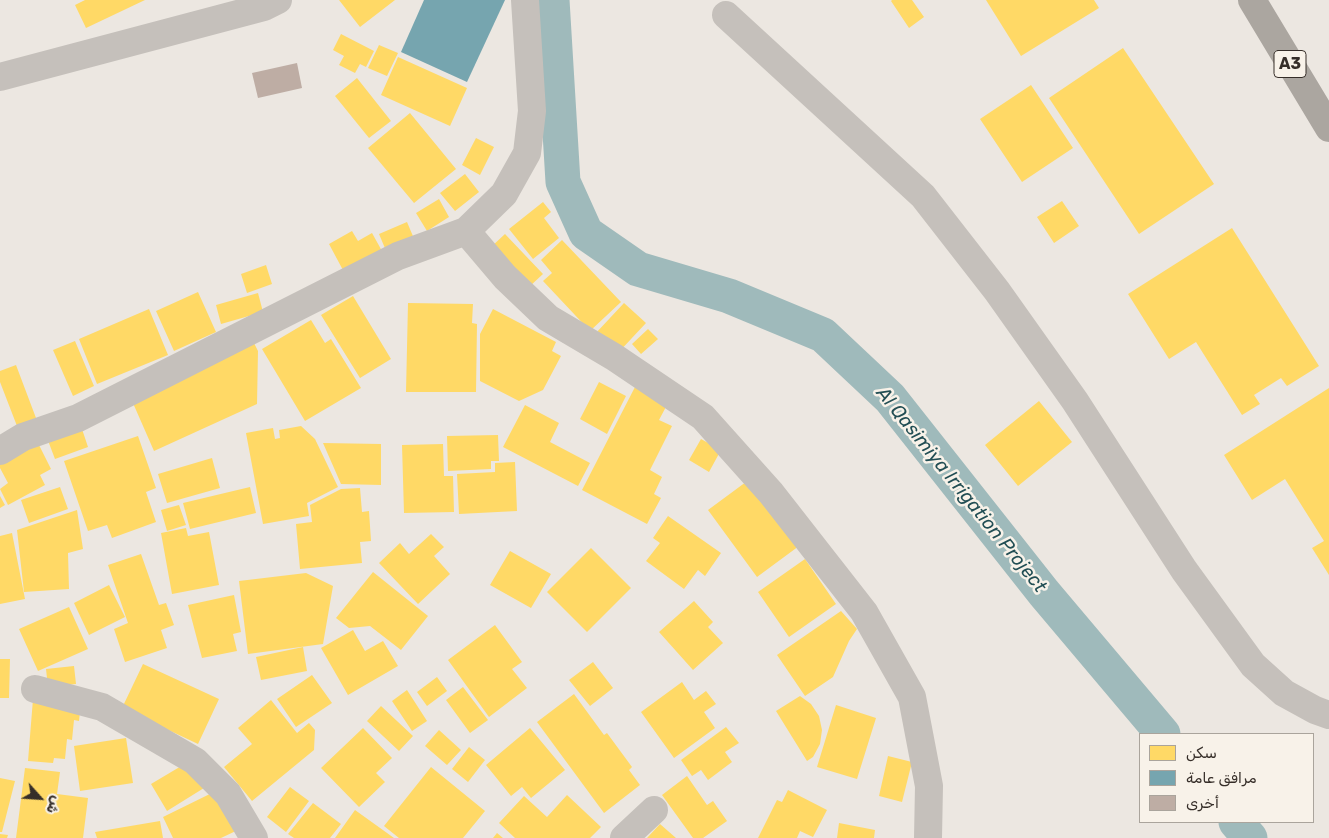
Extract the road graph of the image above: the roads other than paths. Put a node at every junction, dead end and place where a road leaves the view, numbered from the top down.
1 (278, 0) edge
2 (525, 0) edge
3 (1252, 0) edge
4 (726, 15) dead end
5 (0, 77) edge
6 (1329, 128) edge
7 (466, 231) junction
8 (0, 451) edge
9 (35, 689) dead end
10 (1329, 715) edge
11 (654, 810) dead end
12 (254, 838) edge
13 (624, 838) edge
14 (928, 838) edge

1 - 5 street
2 - 7 street
3 - 6 highway, A3
4 - 10 street
7 - 8 street
7 - 14 street
9 - 12 street
11 - 13 street

